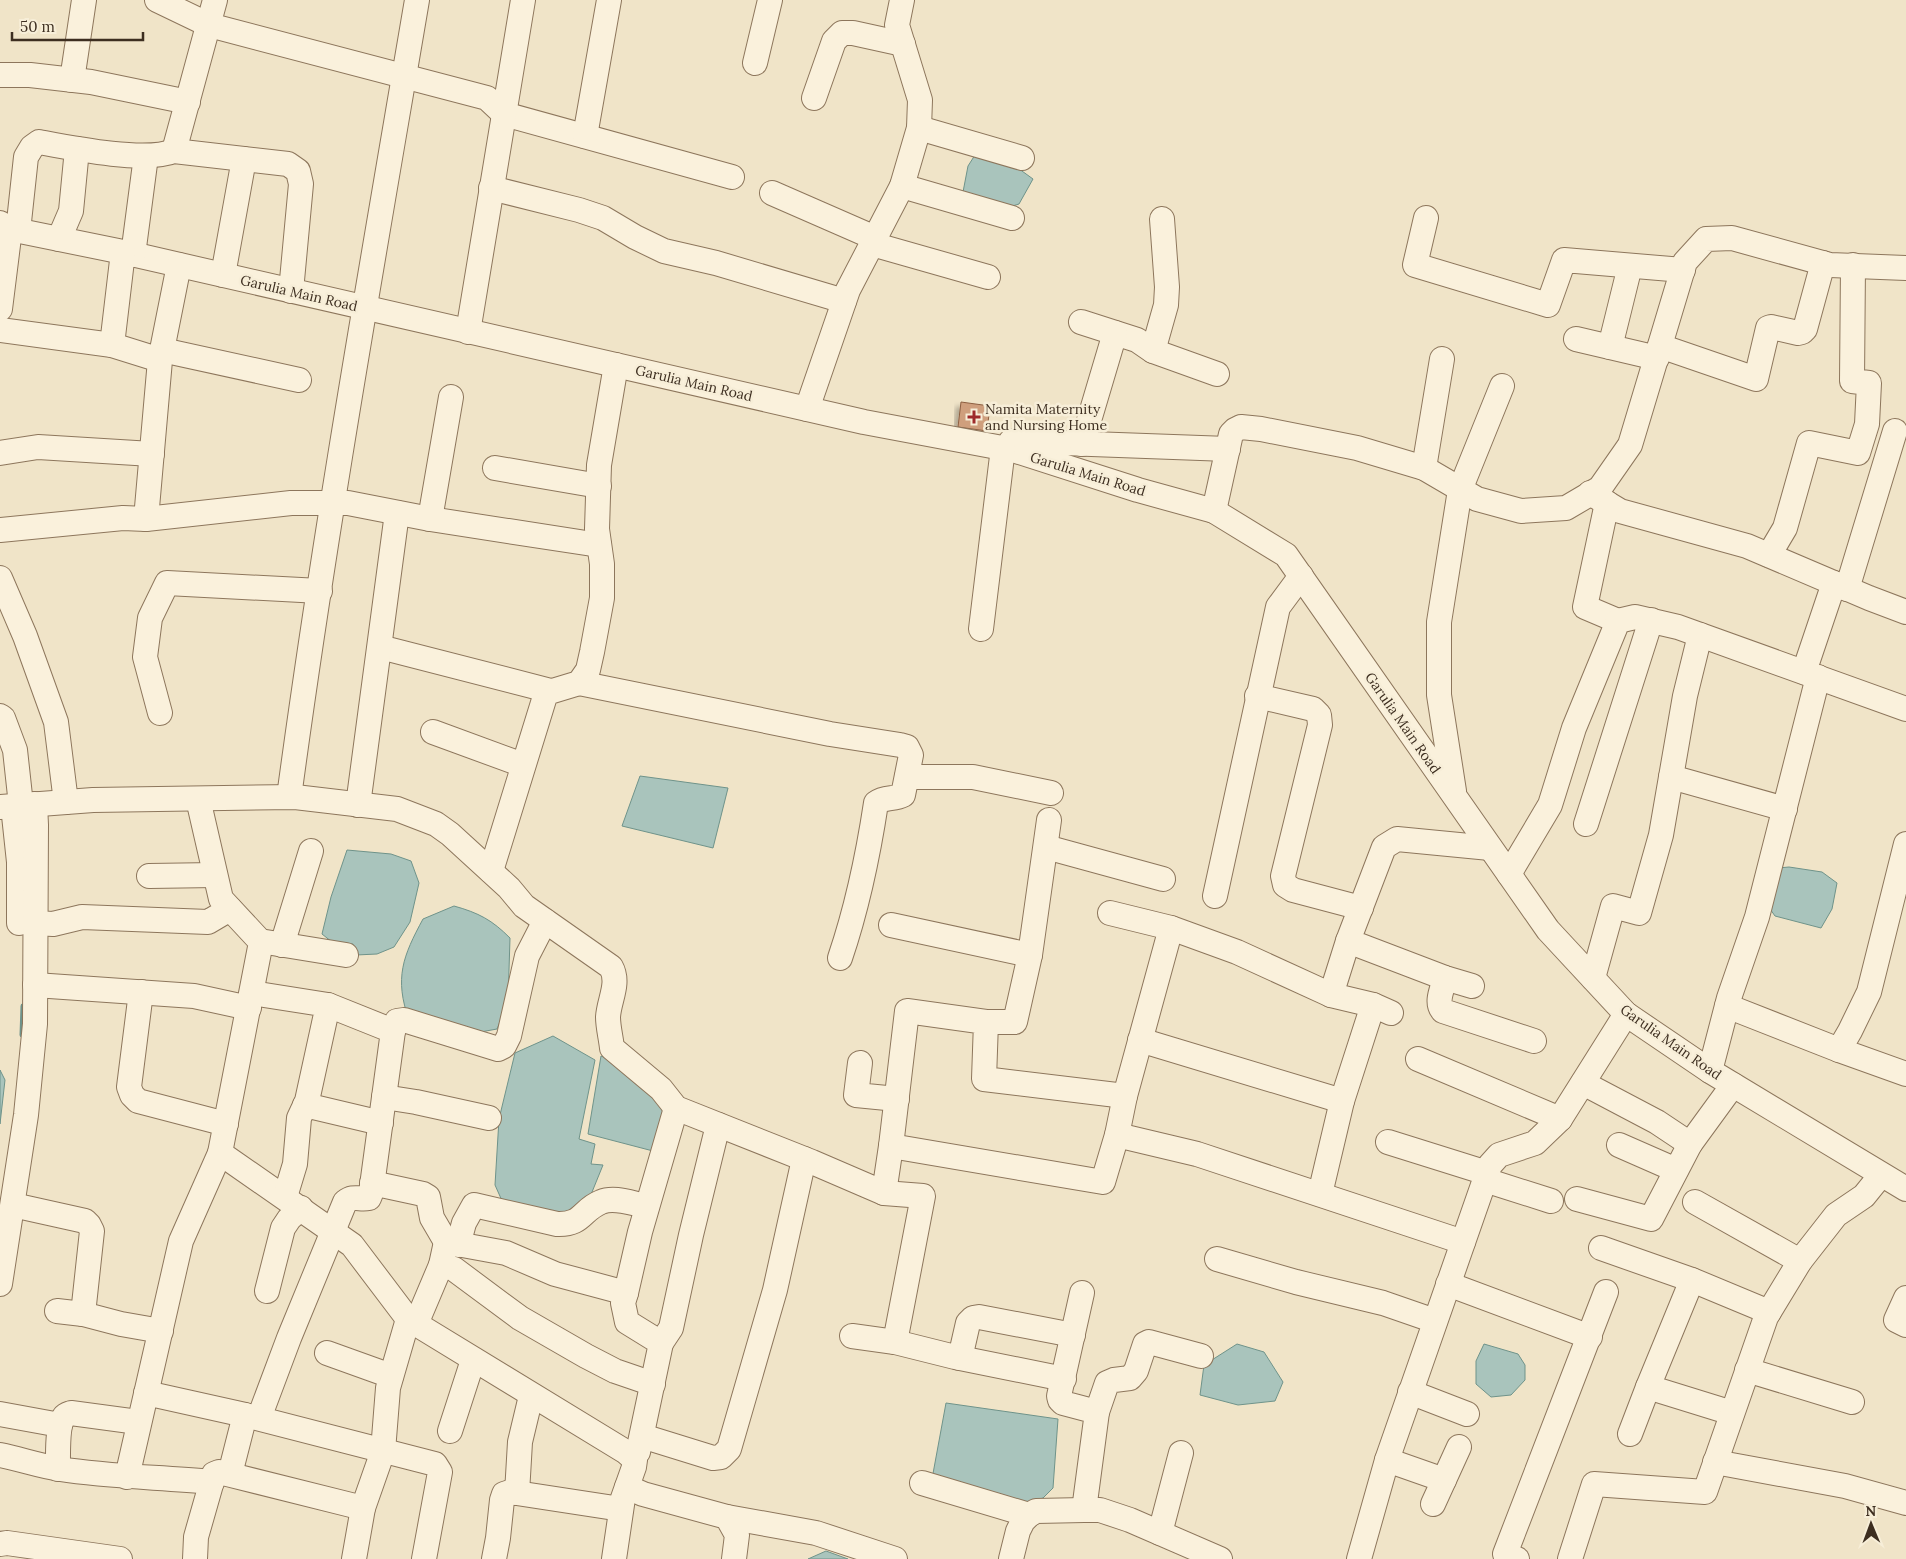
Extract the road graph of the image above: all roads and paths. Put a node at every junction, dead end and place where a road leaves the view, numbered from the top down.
1 (84, 0) edge
2 (157, 0) edge
3 (215, 0) edge
4 (417, 0) edge
5 (523, 0) edge
6 (609, 0) edge
7 (770, 0) edge
8 (902, 0) edge
9 (209, 25) junction
10 (903, 44) junction
11 (755, 63) dead end
12 (0, 75) edge
13 (404, 75) junction
14 (72, 80) junction
15 (814, 98) dead end
16 (188, 102) junction
17 (504, 114) junction
18 (919, 128) junction
19 (585, 136) junction
20 (77, 149) junction
21 (174, 151) junction
22 (146, 156) junction
23 (1022, 158) dead end
24 (244, 159) junction
25 (732, 177) dead end
26 (902, 186) junction
27 (491, 188) junction
28 (772, 193) dead end
29 (1012, 218) dead end
30 (1426, 218) dead end
31 (1162, 219) dead end
32 (9, 227) edge
33 (59, 239) junction
34 (874, 241) junction
35 (128, 254) junction
36 (1823, 263) junction
37 (178, 265) junction
38 (1852, 265) junction
39 (1630, 266) junction
40 (1906, 268) edge
41 (1683, 270) junction
42 (223, 276) junction
43 (988, 277) dead end
44 (291, 291) junction
45 (844, 301) junction
46 (365, 308) junction
47 (0, 309) edge
48 (1081, 322) dead end
49 (0, 330) edge
50 (468, 332) junction
51 (1115, 333) junction
52 (1576, 339) dead end
53 (112, 345) junction
54 (1610, 347) junction
55 (1153, 351) junction
56 (1658, 352) junction
57 (161, 355) junction
58 (1442, 359) dead end
59 (616, 365) junction
60 (1217, 374) dead end
61 (299, 380) dead end
62 (1502, 386) dead end
63 (451, 397) dead end
64 (807, 409) junction
65 (1868, 424) junction
66 (1900, 433) edge
67 (1082, 444) junction
68 (994, 447) junction
69 (1228, 449) junction
70 (0, 453) edge
71 (152, 454) junction
72 (495, 468) dead end
73 (1424, 468) junction
74 (599, 486) junction
75 (1460, 490) junction
76 (1599, 498) junction
77 (334, 503) junction
78 (1214, 511) junction
79 (398, 513) junction
80 (146, 520) junction
81 (430, 520) junction
82 (0, 530) edge
83 (599, 545) junction
84 (1769, 555) junction
85 (1301, 576) junction
86 (0, 578) edge
87 (1840, 586) junction
88 (320, 592) junction
89 (1906, 612) edge
90 (1651, 620) junction
91 (1618, 621) junction
92 (981, 629) dead end
93 (1700, 635) junction
94 (380, 647) junction
95 (1811, 675) junction
96 (578, 683) junction
97 (550, 691) junction
98 (1257, 696) junction
99 (1906, 709) edge
100 (160, 713) dead end
101 (0, 716) edge
102 (433, 732) dead end
103 (523, 765) junction
104 (907, 777) junction
105 (1671, 777) junction
106 (1051, 793) dead end
107 (1454, 796) junction
108 (289, 797) junction
109 (198, 798) junction
110 (66, 802) junction
111 (17, 805) edge
112 (358, 805) junction
113 (1785, 809) junction
114 (1049, 820) dead end
115 (1586, 824) dead end
116 (1906, 844) edge
117 (1046, 847) junction
118 (1490, 848) junction
119 (311, 851) dead end
120 (491, 871) junction
121 (1509, 874) junction
122 (216, 875) junction
123 (149, 876) dead end
124 (1162, 879) dead end
125 (1214, 896) dead end
126 (1361, 908) junction
127 (230, 909) junction
128 (1110, 913) dead end
129 (545, 921) junction
130 (35, 923) junction
131 (891, 925) dead end
132 (1171, 928) junction
133 (1348, 941) junction
134 (271, 943) junction
135 (1030, 954) junction
136 (346, 955) dead end
137 (840, 958) dead end
138 (1446, 978) junction
139 (1593, 978) junction
140 (35, 985) junction
141 (1472, 986) dead end
142 (141, 992) junction
143 (1331, 995) junction
144 (250, 1001) junction
145 (328, 1005) junction
146 (1727, 1006) junction
147 (1626, 1014) junction
148 (986, 1022) junction
149 (393, 1031) junction
150 (1140, 1040) junction
151 (1534, 1041) dead end
152 (1839, 1050) junction
153 (1418, 1059) dead end
154 (860, 1063) dead end
155 (1710, 1071) junction
156 (1906, 1074) edge
157 (1583, 1083) junction
158 (1733, 1085) junction
159 (1125, 1096) junction
160 (384, 1097) junction
161 (896, 1099) junction
162 (1342, 1101) junction
163 (305, 1105) junction
164 (676, 1108) junction
165 (489, 1118) dead end
166 (1560, 1119) junction
167 (381, 1123) junction
168 (226, 1124) junction
169 (718, 1125) junction
170 (1117, 1135) junction
171 (1388, 1142) dead end
172 (1690, 1144) junction
173 (1619, 1145) dead end
174 (891, 1146) junction
175 (220, 1153) junction
176 (804, 1159) junction
177 (1676, 1170) junction
178 (1881, 1175) junction
179 (1486, 1176) junction
180 (372, 1183) junction
181 (1906, 1189) edge
182 (884, 1193) junction
183 (1320, 1194) junction
184 (1577, 1199) dead end
185 (1551, 1202) dead end
186 (1695, 1202) dead end
187 (293, 1203) junction
188 (647, 1206) junction
189 (6, 1208) edge
190 (332, 1231) junction
191 (1463, 1242) junction
192 (1601, 1248) dead end
193 (449, 1251) junction
194 (1217, 1259) dead end
195 (1800, 1261) junction
196 (1692, 1280) junction
197 (0, 1284) edge
198 (1448, 1284) junction
199 (266, 1291) dead end
200 (1606, 1292) dead end
201 (626, 1293) junction
202 (1082, 1294) dead end
203 (1906, 1298) edge
204 (57, 1311) dead end
205 (1769, 1312) junction
206 (83, 1314) junction
207 (1436, 1321) junction
208 (412, 1322) junction
209 (1906, 1325) edge
210 (161, 1331) junction
211 (1073, 1334) junction
212 (852, 1336) dead end
213 (1590, 1337) junction
214 (895, 1342) junction
215 (661, 1344) junction
216 (327, 1353) dead end
217 (1201, 1356) dead end
218 (960, 1358) junction
219 (474, 1360) junction
220 (1747, 1370) junction
221 (392, 1376) junction
222 (1064, 1379) junction
223 (653, 1384) junction
224 (1648, 1387) junction
225 (1410, 1392) junction
226 (146, 1393) junction
227 (531, 1396) junction
228 (1852, 1402) dead end
229 (1097, 1412) junction
230 (1732, 1413) junction
231 (0, 1414) edge
232 (1467, 1414) dead end
233 (252, 1417) junction
234 (138, 1422) junction
235 (60, 1425) junction
236 (450, 1431) dead end
237 (1630, 1434) dead end
238 (642, 1436) junction
239 (1459, 1447) dead end
240 (383, 1451) junction
241 (1181, 1453) dead end
242 (0, 1455) edge
243 (635, 1460) junction
244 (1387, 1460) junction
245 (1715, 1462) junction
246 (58, 1469) junction
247 (127, 1477) junction
248 (221, 1478) junction
249 (1444, 1480) junction
250 (922, 1483) dead end
251 (628, 1486) junction
252 (517, 1493) junction
253 (1906, 1503) edge
254 (1433, 1504) dead end
255 (364, 1508) junction
256 (621, 1509) junction
257 (1084, 1510) junction
258 (1029, 1515) junction
259 (727, 1517) junction
260 (1160, 1533) junction
261 (0, 1544) edge
262 (1183, 1551) edge
263 (120, 1559) edge
264 (195, 1559) edge
265 (354, 1559) edge
266 (424, 1559) edge
267 (494, 1559) edge
268 (614, 1559) edge
269 (734, 1559) edge
270 (895, 1559) edge
271 (1011, 1559) edge
272 (1220, 1559) edge
273 (1360, 1559) edge
274 (1517, 1559) edge
275 (1570, 1559) edge

1 - 14 street
2 - 9 street
3 - 9 street
4 - 13 street
5 - 17 street
6 - 19 street
7 - 11 street
8 - 10 street
9 - 13 street
9 - 16 street
10 - 15 street
10 - 18 street
12 - 14 street
13 - 17 street
13 - 46 street
14 - 16 street
16 - 21 street
17 - 19 street
17 - 27 street
18 - 23 street
18 - 26 street
19 - 25 street
20 - 22 street
20 - 32 street
20 - 33 street
21 - 22 street
21 - 24 street
22 - 35 street
24 - 42 street
24 - 44 street
26 - 29 street
26 - 34 street
27 - 45 street
27 - 50 street
28 - 34 street
30 - 39 street
31 - 55 street
32 - 33 street, Garulia Main Road
32 - 47 street
33 - 35 street, Garulia Main Road
34 - 43 street
34 - 45 street
35 - 37 street, Garulia Main Road
35 - 53 street
36 - 38 street
36 - 41 street
36 - 56 street
37 - 42 street, Garulia Main Road
37 - 57 street
38 - 40 street
38 - 65 street
39 - 41 street
39 - 54 street
41 - 56 street
42 - 44 street, Garulia Main Road
44 - 46 street, Garulia Main Road
45 - 64 street
46 - 50 street, Garulia Main Road
46 - 77 street
48 - 51 street
49 - 53 street
50 - 59 street, Garulia Main Road
51 - 55 street
51 - 67 street
52 - 54 street
53 - 57 street
54 - 56 street
55 - 60 street
56 - 76 street
57 - 61 street
57 - 71 street
58 - 73 street
59 - 64 street, Garulia Main Road
59 - 74 street
62 - 75 street
63 - 81 street
64 - 68 street, Garulia Main Road
65 - 66 street
65 - 84 street
66 - 87 street
67 - 68 street
67 - 69 street
68 - 78 street, Garulia Main Road
68 - 92 street
69 - 73 street
69 - 78 street
70 - 71 street
71 - 80 street
72 - 74 street
73 - 75 street
74 - 83 street
75 - 76 street
75 - 107 street
76 - 84 street
76 - 91 street
77 - 79 street
77 - 80 street
77 - 88 street
78 - 85 street, Garulia Main Road
79 - 81 street
79 - 94 street
80 - 82 street
81 - 83 street
83 - 96 street
84 - 87 street
85 - 98 street
85 - 107 street, Garulia Main Road
86 - 110 street
87 - 89 street
87 - 95 street
88 - 100 street
88 - 108 street
90 - 91 street
90 - 93 street
90 - 115 street
91 - 121 street
93 - 95 street
93 - 105 street
94 - 97 street
94 - 112 street
95 - 99 street
95 - 113 street
96 - 97 street
96 - 104 street
97 - 103 street
98 - 125 street
98 - 126 street
101 - 111 street
102 - 103 street
103 - 120 street
104 - 106 street
104 - 137 street
105 - 113 street
105 - 139 street
107 - 118 street, Garulia Main Road
108 - 109 street
108 - 112 street
109 - 110 street
109 - 122 street
110 - 111 street
111 - 130 street
111 - 189 street
112 - 120 street
113 - 146 street
114 - 117 street
116 - 152 street
117 - 124 street
117 - 135 street
118 - 121 street, Garulia Main Road
118 - 126 street
119 - 134 street
120 - 129 street
121 - 139 street, Garulia Main Road
122 - 123 street
122 - 127 street
126 - 133 street
127 - 130 street
127 - 134 street
128 - 132 street
129 - 149 street
129 - 164 street
130 - 140 street
131 - 135 street
132 - 143 street
132 - 150 street
133 - 138 street
133 - 143 street
134 - 136 street
134 - 144 street
135 - 148 street
138 - 141 street
138 - 151 street
139 - 147 street, Garulia Main Road
140 - 142 street
140 - 189 street
142 - 144 street
142 - 168 street
143 - 162 street
144 - 145 street
144 - 168 street
145 - 149 street
145 - 163 street
146 - 152 street
146 - 155 street
147 - 155 street, Garulia Main Road
147 - 157 street
148 - 159 street
148 - 161 street
149 - 160 street
150 - 159 street
150 - 162 street
152 - 156 street
153 - 166 street
154 - 161 street
155 - 158 street, Garulia Main Road
157 - 166 street
157 - 172 street
158 - 172 street
158 - 178 street, Garulia Main Road
159 - 170 street
160 - 165 street
160 - 167 street
161 - 174 street
162 - 183 street
163 - 167 street
163 - 187 street
164 - 169 street
164 - 188 street
166 - 179 street
167 - 180 street
168 - 175 street
169 - 176 street
169 - 215 street
170 - 174 street
170 - 183 street
171 - 179 street
172 - 177 street
173 - 177 street
174 - 182 street
175 - 187 street
175 - 210 street
176 - 182 street
176 - 238 street
177 - 184 street
178 - 181 street, Garulia Main Road
178 - 195 street
179 - 185 street
179 - 191 street
180 - 190 street
180 - 193 street
182 - 214 street
183 - 191 street
186 - 195 street
187 - 190 street
187 - 199 street
188 - 193 street
188 - 201 street
189 - 197 street
189 - 206 street
190 - 208 street
190 - 233 street
191 - 198 street
192 - 196 street
193 - 201 street
193 - 208 street
193 - 223 street
194 - 207 street
195 - 205 street
196 - 205 street
196 - 224 street
198 - 207 street
198 - 213 street
200 - 213 street
201 - 215 street
202 - 211 street
203 - 209 street
204 - 206 street
205 - 220 street
206 - 210 street
207 - 225 street
208 - 219 street
208 - 221 street
210 - 226 street
211 - 218 street
211 - 222 street
212 - 214 street
213 - 274 street
214 - 218 street
215 - 223 street
216 - 221 street
217 - 229 street
218 - 222 street
219 - 227 street
219 - 236 street
220 - 228 street
220 - 230 street
221 - 240 street
222 - 229 street
223 - 238 street
224 - 230 street
224 - 237 street
225 - 232 street
225 - 244 street
226 - 233 street
226 - 234 street
227 - 243 street
227 - 252 street
229 - 257 street
230 - 245 street
231 - 235 street
233 - 240 street
233 - 248 street
234 - 235 street
234 - 247 street
235 - 246 street
238 - 243 street
239 - 249 street
240 - 255 street
240 - 266 street
241 - 260 street
242 - 246 street
243 - 251 street
244 - 249 street
244 - 273 street
245 - 253 street
245 - 275 street
246 - 247 street
247 - 248 street
248 - 255 street
248 - 264 street
249 - 254 street
250 - 258 street
251 - 256 street
251 - 259 street
252 - 256 street
252 - 267 street
255 - 265 street
256 - 268 street
257 - 258 street
257 - 260 street
258 - 271 street
259 - 269 street
259 - 270 street
260 - 262 street
261 - 263 street
262 - 272 street

